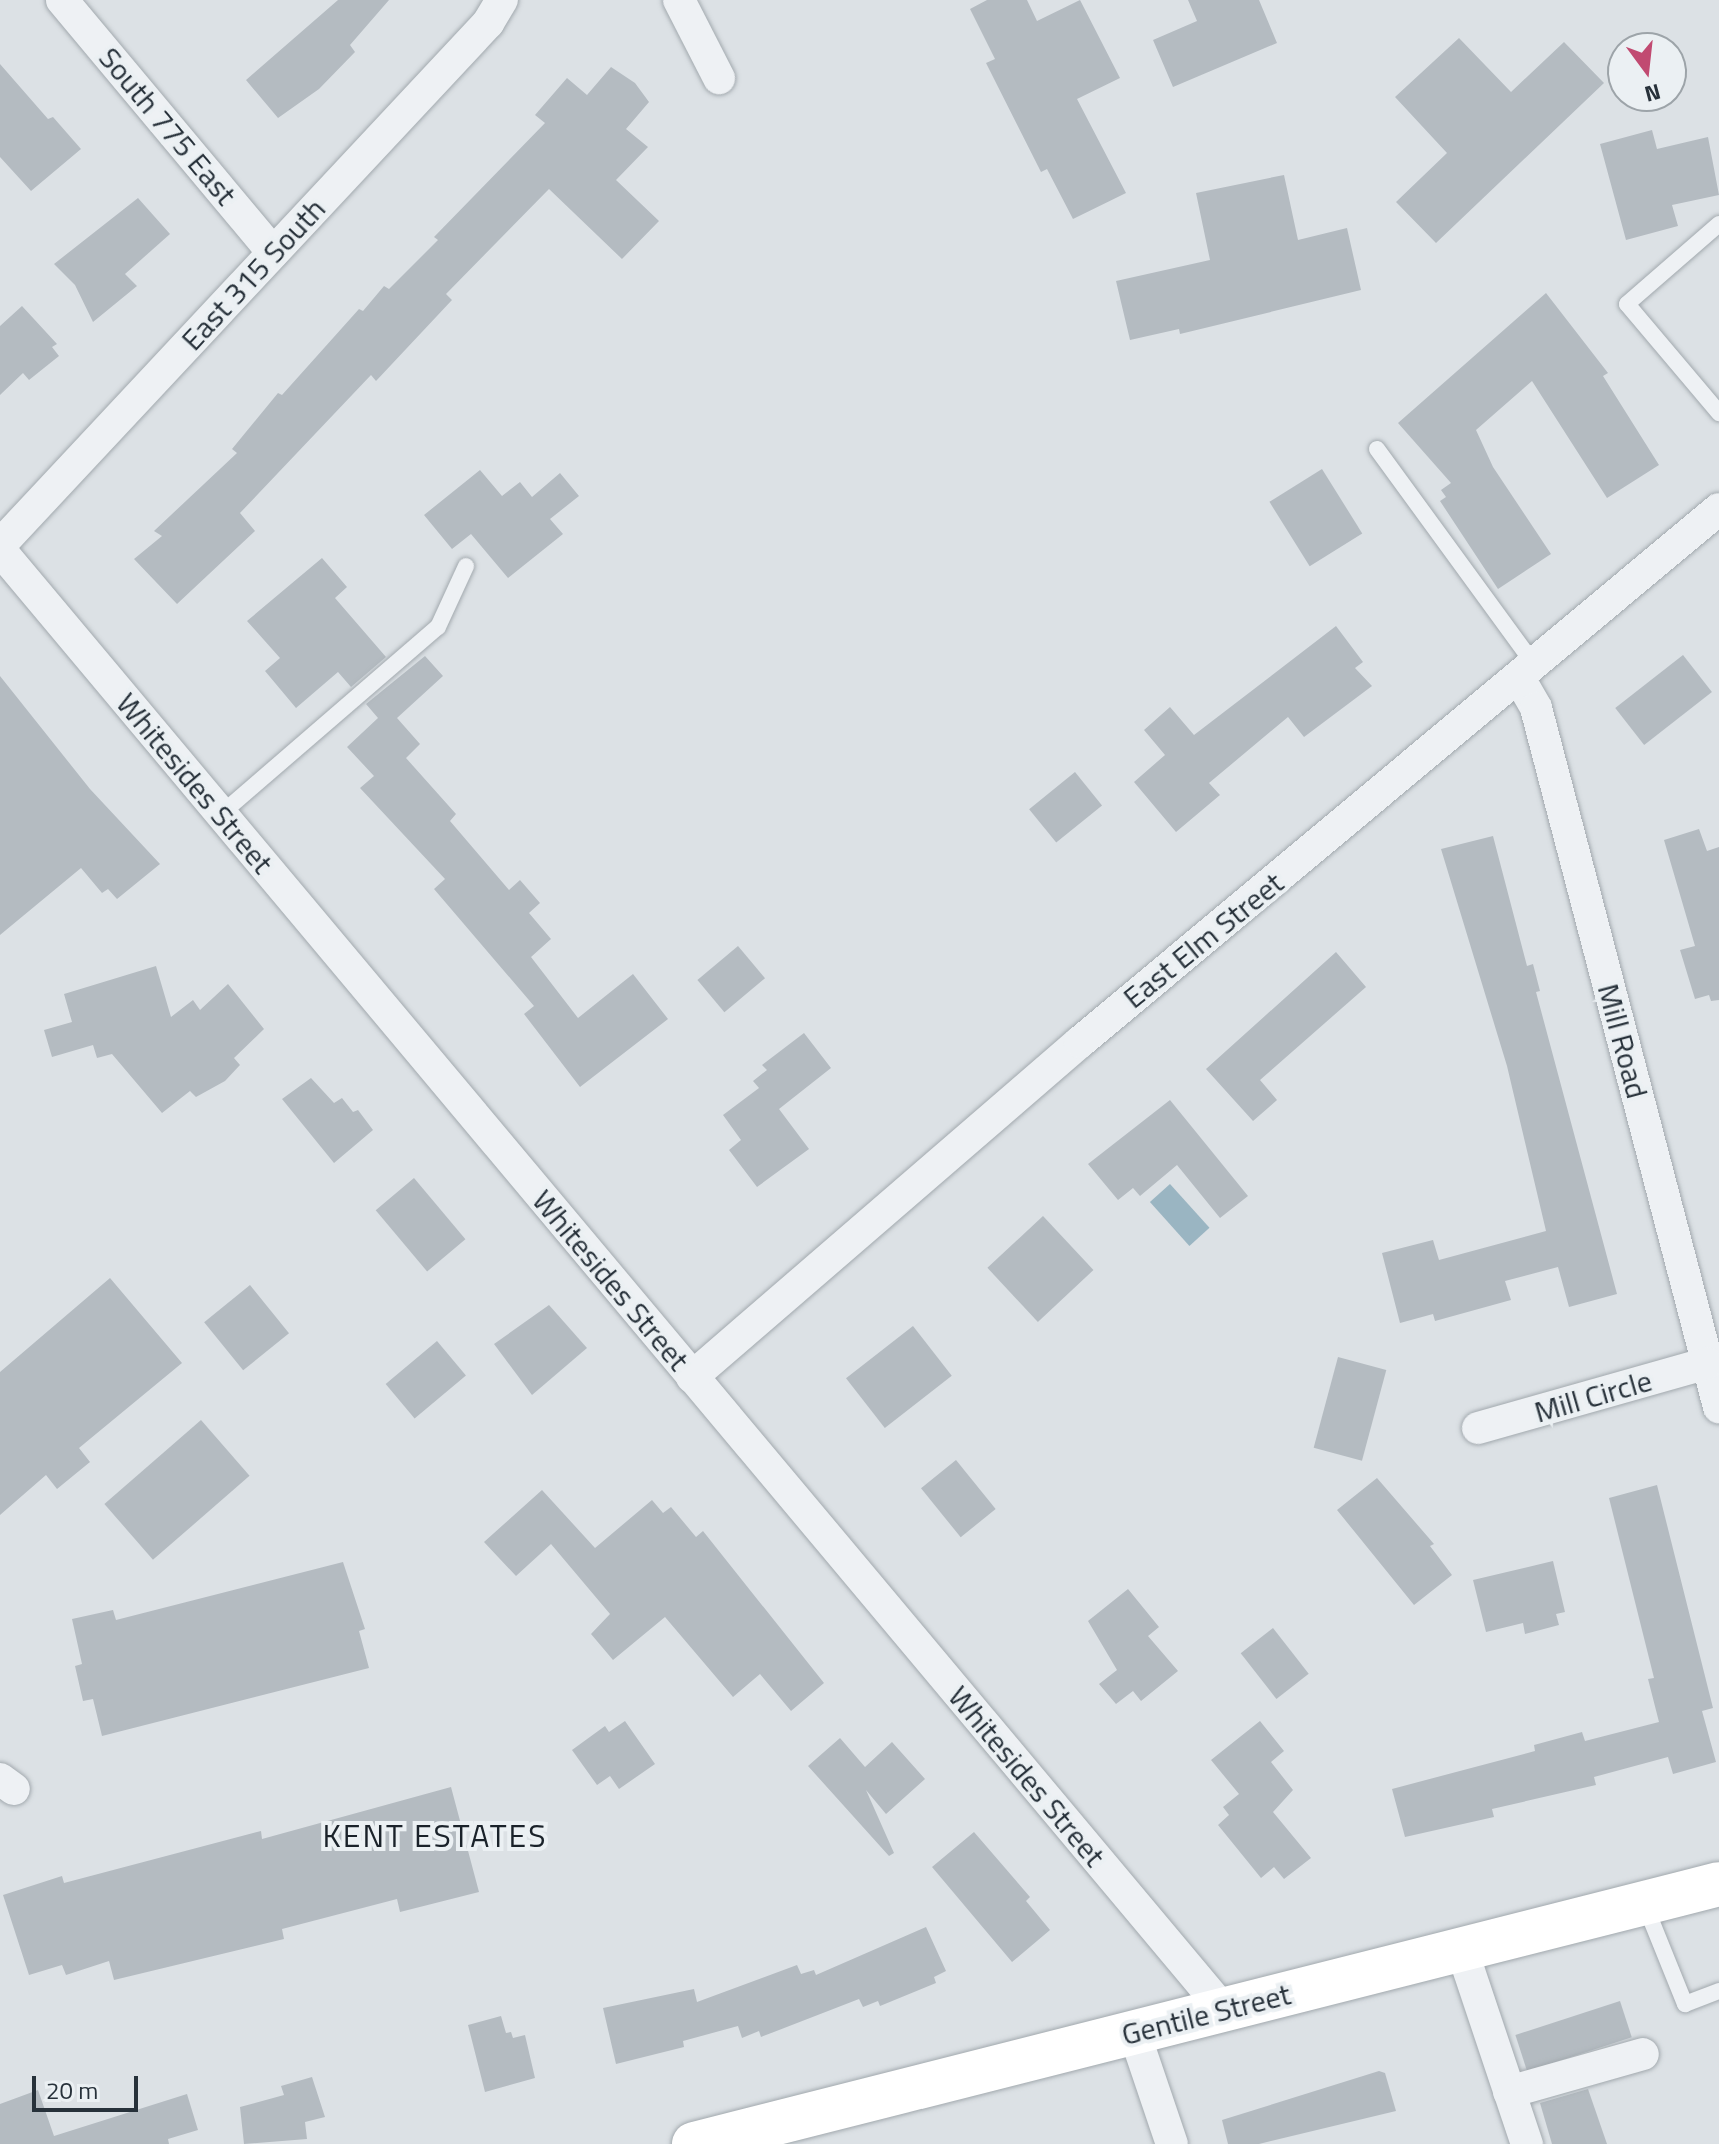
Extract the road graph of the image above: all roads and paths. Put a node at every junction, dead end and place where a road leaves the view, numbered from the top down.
1 (62, 0) edge
2 (502, 0) edge
3 (679, 0) edge
4 (719, 78) dead end
5 (1719, 224) edge
6 (273, 252) junction
7 (1719, 413) edge
8 (1377, 449) dead end
9 (1719, 509) edge
10 (0, 547) edge
11 (466, 566) dead end
12 (1527, 672) junction
13 (221, 814) junction
14 (1707, 1363) junction
15 (692, 1377) junction
16 (1719, 1407) edge
17 (1478, 1428) dead end
18 (1719, 1884) edge
19 (1644, 1903) junction
20 (1462, 1950) junction
21 (1719, 1991) edge
22 (1223, 2009) junction
23 (1134, 2032) junction
24 (1643, 2054) dead end
25 (1509, 2092) junction
26 (694, 2144) edge
27 (1172, 2144) edge
28 (1527, 2144) edge

1 - 6 street, South 775 East
2 - 6 street, East 315 South
3 - 4 street
5 - 7 lane
6 - 10 street, East 315 South
8 - 12 lane
9 - 12 street, East Elm Street
10 - 13 street, Whitesides Street
11 - 13 lane
12 - 14 street, Mill Road
12 - 15 street, East Elm Street
13 - 15 street, Whitesides Street
14 - 16 street, Mill Road
14 - 17 street, Mill Circle
15 - 22 street, Whitesides Street
18 - 19 main road, Gentile Street
19 - 20 main road, Gentile Street
19 - 21 lane
20 - 22 main road, Gentile Street
20 - 25 street
22 - 23 main road, Gentile Street
23 - 26 main road, Gentile Street
23 - 27 street
24 - 25 street
25 - 28 street

